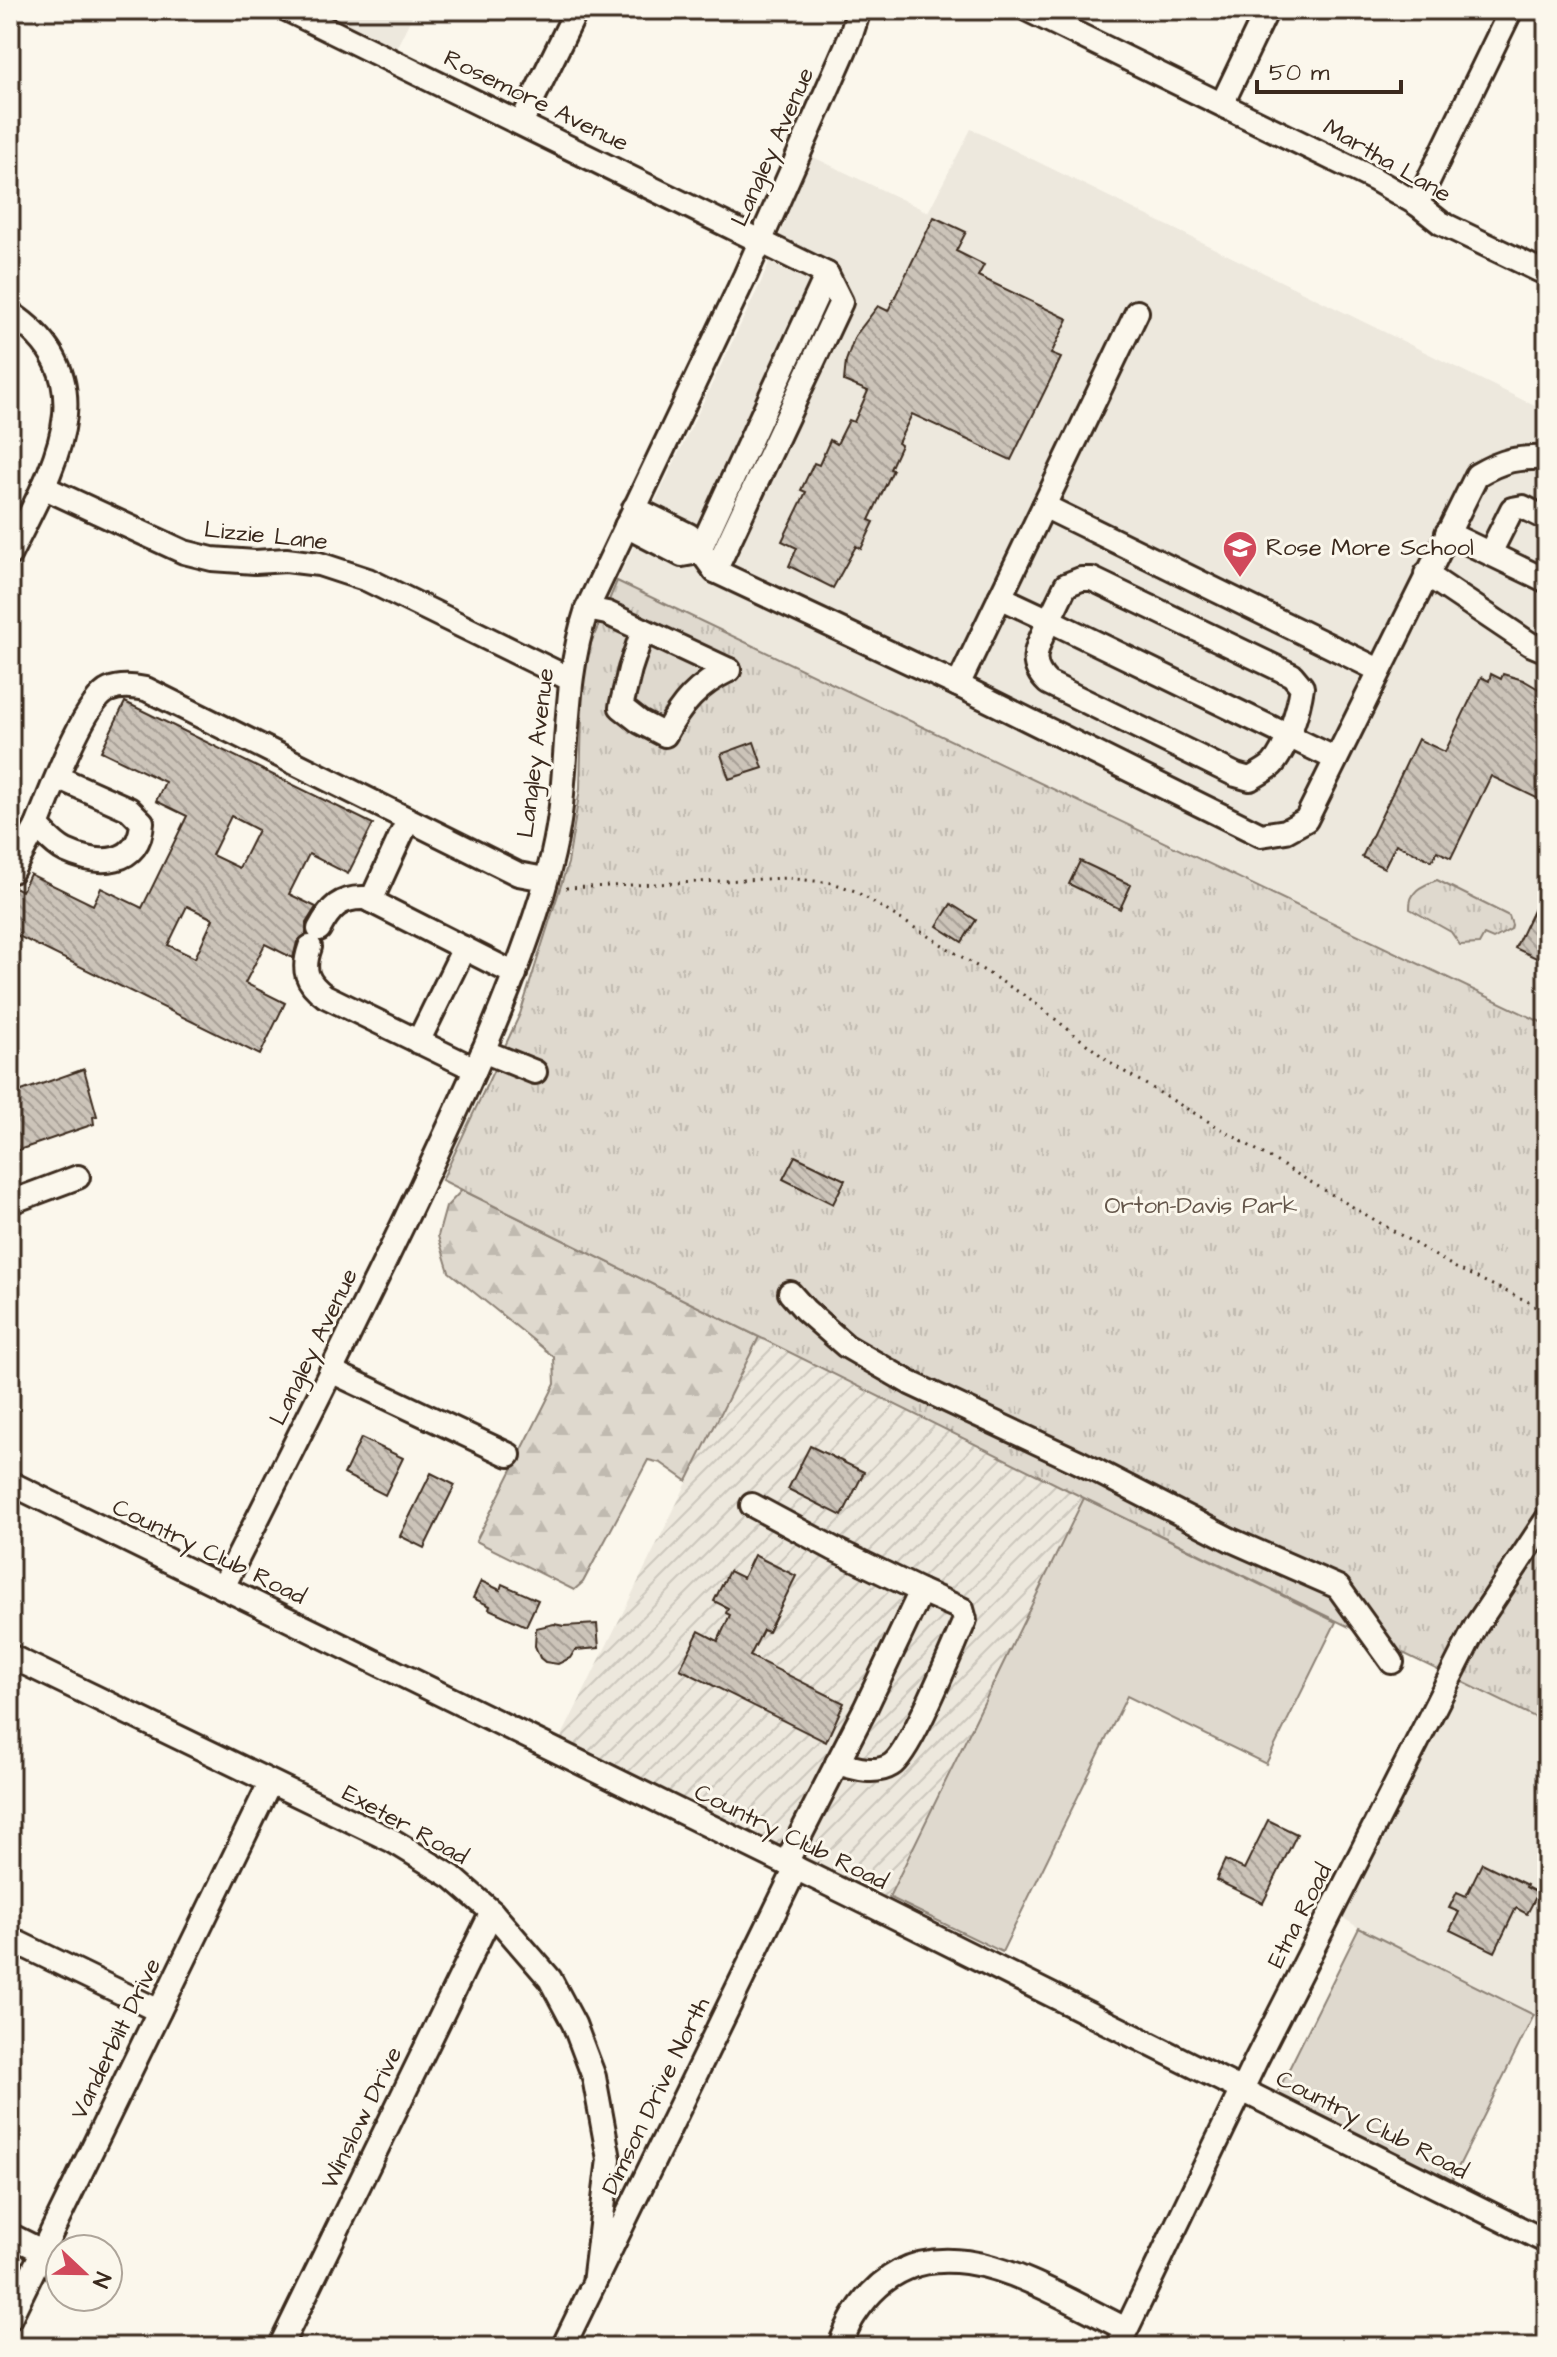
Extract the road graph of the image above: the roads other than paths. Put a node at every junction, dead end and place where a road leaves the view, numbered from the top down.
1 (288, 10) edge
2 (859, 10) edge
3 (1028, 10) edge
4 (1267, 10) edge
5 (1511, 10) edge
6 (575, 13) dead end
7 (1222, 104) junction
8 (521, 123) junction
9 (1417, 204) junction
10 (760, 240) junction
11 (827, 274) junction
12 (1547, 274) edge
13 (1137, 312) dead end
14 (10, 313) edge
15 (1547, 458) edge
16 (43, 487) junction
17 (1044, 506) junction
18 (630, 517) junction
19 (1547, 519) edge
20 (1447, 533) junction
21 (699, 552) junction
22 (1490, 553) junction
23 (10, 554) edge
24 (715, 571) junction
25 (1426, 574) junction
26 (1547, 581) edge
27 (1000, 597) junction
28 (587, 609) junction
29 (1049, 620) junction
30 (643, 630) junction
31 (1547, 651) edge
32 (1379, 670) junction
33 (570, 679) junction
34 (958, 685) junction
35 (1287, 736) junction
36 (1336, 759) junction
37 (57, 777) junction
38 (408, 820) junction
39 (37, 826) junction
40 (12, 871) edge
41 (544, 885) junction
42 (371, 901) junction
43 (464, 948) junction
44 (515, 974) junction
45 (418, 1042) junction
46 (479, 1060) junction
47 (535, 1072) dead end
48 (78, 1177) dead end
49 (10, 1201) edge
50 (10, 1212) edge
51 (790, 1293) dead end
52 (331, 1371) junction
53 (509, 1455) dead end
54 (10, 1483) edge
55 (752, 1505) dead end
56 (1547, 1519) edge
57 (223, 1587) junction
58 (921, 1591) junction
59 (10, 1656) edge
60 (1392, 1662) dead end
61 (837, 1763) junction
62 (270, 1783) junction
63 (791, 1865) junction
64 (492, 1912) junction
65 (10, 1939) edge
66 (159, 2011) junction
67 (1243, 2090) junction
68 (609, 2159) junction
69 (650, 2167) junction
70 (10, 2235) edge
71 (1547, 2242) edge
72 (42, 2251) junction
73 (594, 2283) junction
74 (10, 2318) edge
75 (1123, 2341) edge
76 (280, 2347) edge
77 (563, 2347) edge
78 (839, 2347) edge

1 - 8 street, Rosemore Avenue
2 - 10 street, Langley Avenue
3 - 7 street, Martha Lane
4 - 7 street
5 - 9 street
6 - 8 street
7 - 9 street, Martha Lane
8 - 10 street, Rosemore Avenue
9 - 12 street, Martha Lane
10 - 11 street, Rosemore Avenue
10 - 18 street, Langley Avenue
11 - 21 street
11 - 24 street
13 - 17 street
14 - 16 street
15 - 20 street
16 - 23 street
16 - 33 street, Lizzie Lane
17 - 27 street
17 - 32 street
18 - 21 street
18 - 28 street, Langley Avenue
19 - 22 street
20 - 22 street
20 - 25 street
21 - 24 street
22 - 26 street
24 - 34 street
25 - 31 street
25 - 32 street
27 - 29 street
27 - 34 street
28 - 30 street
28 - 33 street, Langley Avenue
29 - 35 street
29 - 35 street
29 - 35 street
30 - 30 street
32 - 36 street
33 - 41 street, Langley Avenue
34 - 36 street
35 - 36 street
37 - 38 street
37 - 39 street
37 - 39 street
38 - 41 street
38 - 42 street
39 - 40 street
41 - 44 street, Langley Avenue
42 - 43 street
42 - 45 street
43 - 44 street
43 - 45 street
44 - 46 street, Langley Avenue
45 - 46 street
46 - 47 street
46 - 52 street, Langley Avenue
48 - 49 street
49 - 50 street
51 - 60 street
52 - 53 street
52 - 57 street, Langley Avenue
54 - 57 street, Country Club Road
55 - 58 street
56 - 67 street, Etna Road
57 - 63 street, Country Club Road
58 - 61 street, Dimson Drive North
58 - 61 street
59 - 62 street, Exeter Road
61 - 63 street, Dimson Drive North
62 - 64 street, Exeter Road
62 - 66 street, Vanderbilt Drive
63 - 67 street, Country Club Road
63 - 69 street, Dimson Drive North
64 - 68 street, Exeter Road
64 - 76 street, Winslow Drive
65 - 66 street
66 - 72 street, Vanderbilt Drive
67 - 71 street, Country Club Road
67 - 75 street, Etna Road
68 - 69 street
68 - 73 street, Exeter Road
69 - 73 street, Dimson Drive North
70 - 72 street
72 - 74 street, Vanderbilt Drive
73 - 77 street, Dimson Drive North
75 - 78 street

